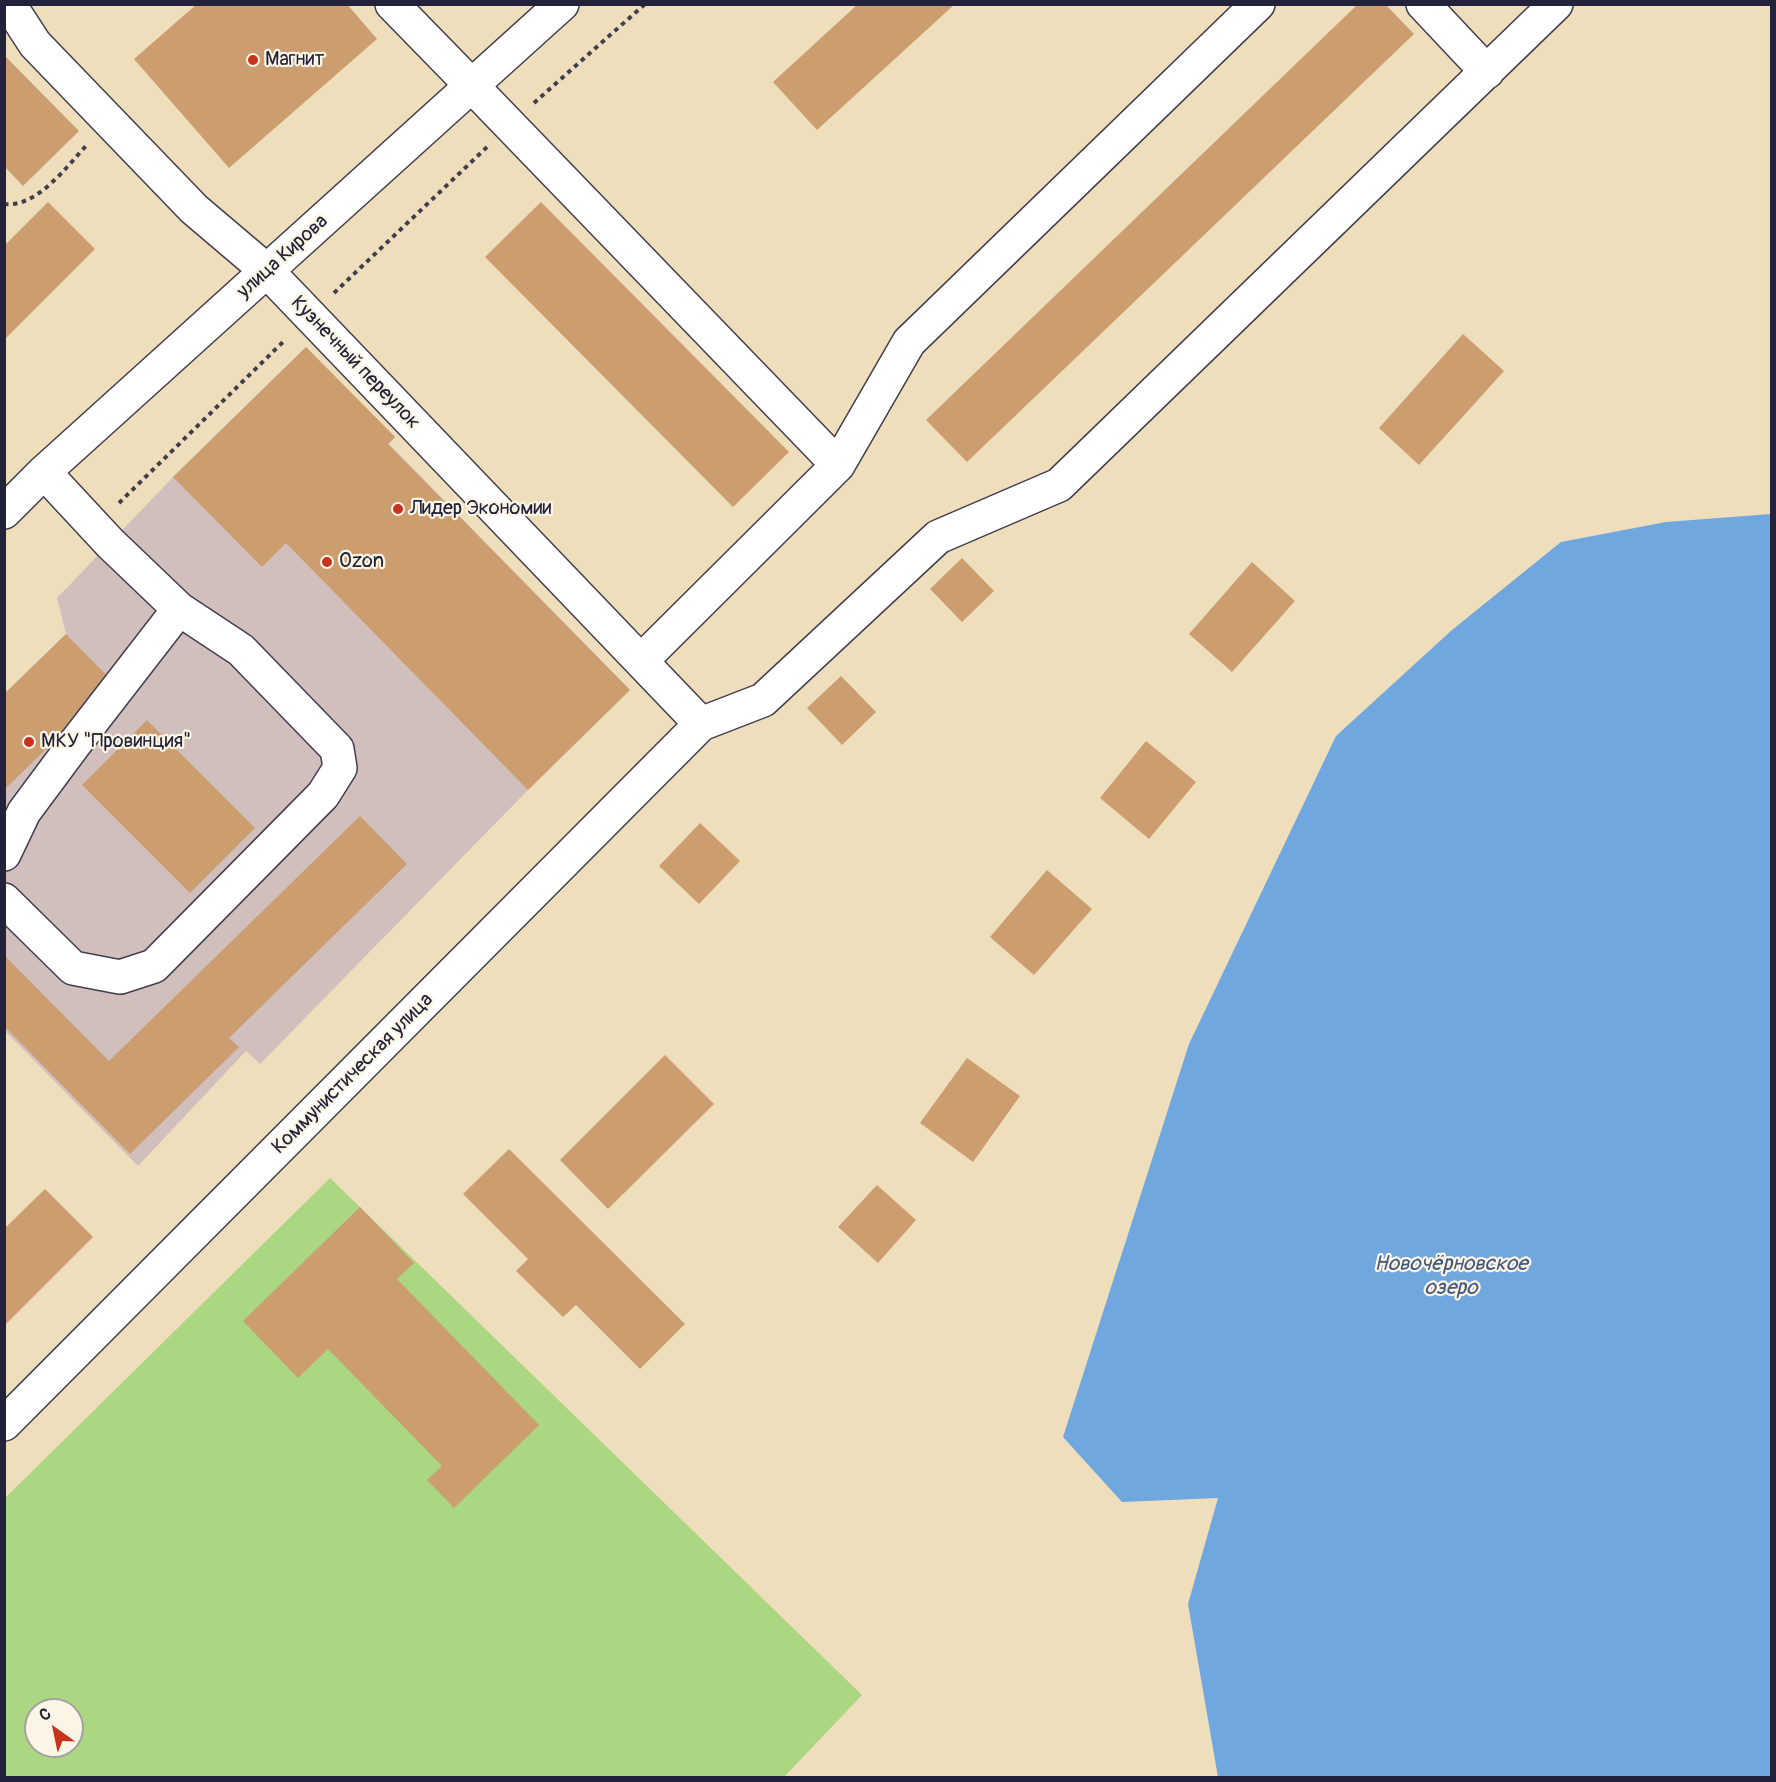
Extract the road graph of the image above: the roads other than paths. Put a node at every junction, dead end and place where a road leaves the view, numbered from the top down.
1 (9, 4) edge
2 (392, 4) edge
3 (562, 4) edge
4 (1258, 4) edge
5 (1423, 4) edge
6 (1556, 4) edge
7 (1487, 72) junction
8 (472, 86) junction
9 (267, 271) junction
10 (838, 465) junction
11 (44, 472) junction
12 (4, 512) edge
13 (179, 609) junction
14 (641, 661) junction
15 (701, 724) junction
16 (4, 854) edge
17 (4, 900) edge
18 (4, 1424) edge

1 - 9 street, Кузнечный переулок
2 - 8 street
3 - 8 street, улица Кирова
4 - 10 street
5 - 7 street
6 - 7 street
7 - 15 street
8 - 9 street, улица Кирова
8 - 10 street
9 - 11 street, улица Кирова
9 - 14 street, Кузнечный переулок
10 - 14 street
11 - 12 street, улица Кирова
11 - 13 street
13 - 16 street
13 - 17 street
14 - 15 street, Кузнечный переулок
15 - 18 street, Коммунистическая улица

